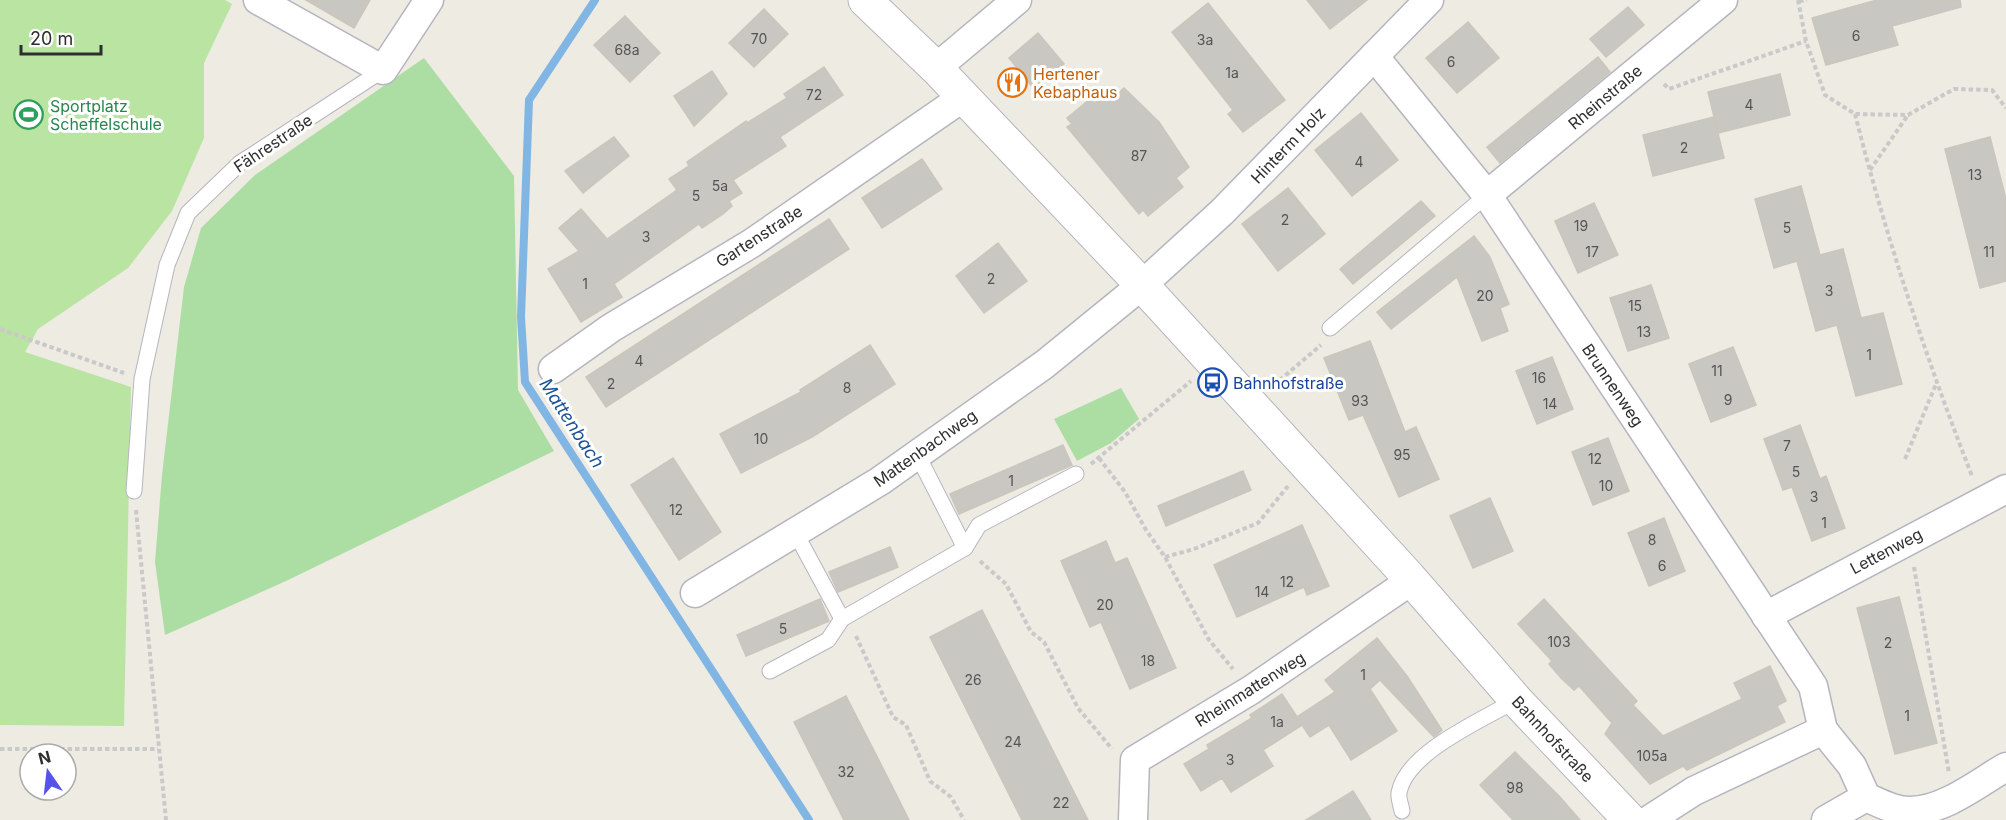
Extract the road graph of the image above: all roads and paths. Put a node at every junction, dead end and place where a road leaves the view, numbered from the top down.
1 (258, 0) edge
2 (429, 0) edge
3 (865, 0) edge
4 (1017, 0) edge
5 (1429, 0) edge
6 (1723, 0) edge
7 (1799, 0) edge
8 (1807, 0) edge
9 (1806, 41) junction
10 (1374, 56) junction
11 (1647, 63) junction
12 (936, 68) junction
13 (383, 70) junction
14 (962, 98) junction
15 (2006, 108) edge
16 (1856, 114) junction
17 (1908, 115) junction
18 (1870, 171) junction
19 (1487, 195) junction
20 (1142, 285) junction
21 (1330, 328) joint
22 (0, 329) edge
23 (1213, 363) junction
24 (553, 369) dead end
25 (142, 379) junction
26 (1936, 384) junction
27 (1249, 403) junction
28 (918, 454) junction
29 (1099, 458) junction
30 (1905, 459) dead end
31 (1305, 464) junction
32 (1076, 474) joint
33 (134, 491) joint
34 (1994, 495) edge
35 (795, 532) junction
36 (1910, 538) junction
37 (965, 548) junction
38 (1165, 557) junction
39 (1412, 580) junction
40 (695, 592) dead end
41 (1766, 616) junction
42 (844, 617) junction
43 (770, 671) dead end
44 (1251, 690) junction
45 (1516, 700) junction
46 (1823, 730) junction
47 (0, 749) edge
48 (158, 749) junction
49 (1135, 760) junction
50 (2006, 767) edge
51 (1866, 797) junction
52 (1953, 797) junction
53 (1402, 811) dead end
54 (166, 820) edge
55 (964, 820) edge
56 (1133, 820) edge
57 (1630, 820) edge
58 (1649, 820) edge
59 (1826, 820) edge

1 - 13 street
2 - 13 street, Fährestraße
3 - 12 street, Bahnhofstraße
4 - 12 street
5 - 10 street, Hinterm Holz
6 - 11 street, Rheinstraße
7 - 8 path
7 - 9 path
9 - 11 path
9 - 16 path
10 - 19 street, Brunnenweg
10 - 20 street, Hinterm Holz
11 - 19 street, Rheinstraße
12 - 14 street, Bahnhofstraße
13 - 25 lane, Fährestraße
14 - 20 street, Bahnhofstraße
14 - 24 street, Gartenstraße
15 - 17 path
16 - 17 path
16 - 18 path
17 - 18 path
18 - 26 path
19 - 21 lane
19 - 41 street, Brunnenweg
20 - 23 street, Bahnhofstraße
20 - 28 street, Mattenbachweg
21 - 27 path
22 - 25 path
23 - 27 street, Bahnhofstraße
23 - 29 path
25 - 33 lane, Fährestraße
26 - 30 path
26 - 34 path
27 - 31 street, Bahnhofstraße
28 - 35 street, Mattenbachweg
28 - 37 lane
29 - 32 path
29 - 38 path
31 - 38 path
31 - 39 street, Bahnhofstraße
32 - 37 lane
33 - 48 path
34 - 36 street, Lettenweg
35 - 40 street, Mattenbachweg
35 - 42 lane
36 - 41 street, Lettenweg
36 - 52 path
37 - 42 lane
37 - 49 path
38 - 44 path
39 - 44 street, Rheinmattenweg
39 - 45 street, Bahnhofstraße
41 - 46 street, Brunnenweg
42 - 43 lane
42 - 55 path
44 - 49 street, Rheinmattenweg
45 - 53 lane
45 - 57 street, Bahnhofstraße
46 - 51 street
46 - 58 street
47 - 48 path
48 - 54 path
49 - 56 street
50 - 52 street
51 - 52 street
51 - 59 street

